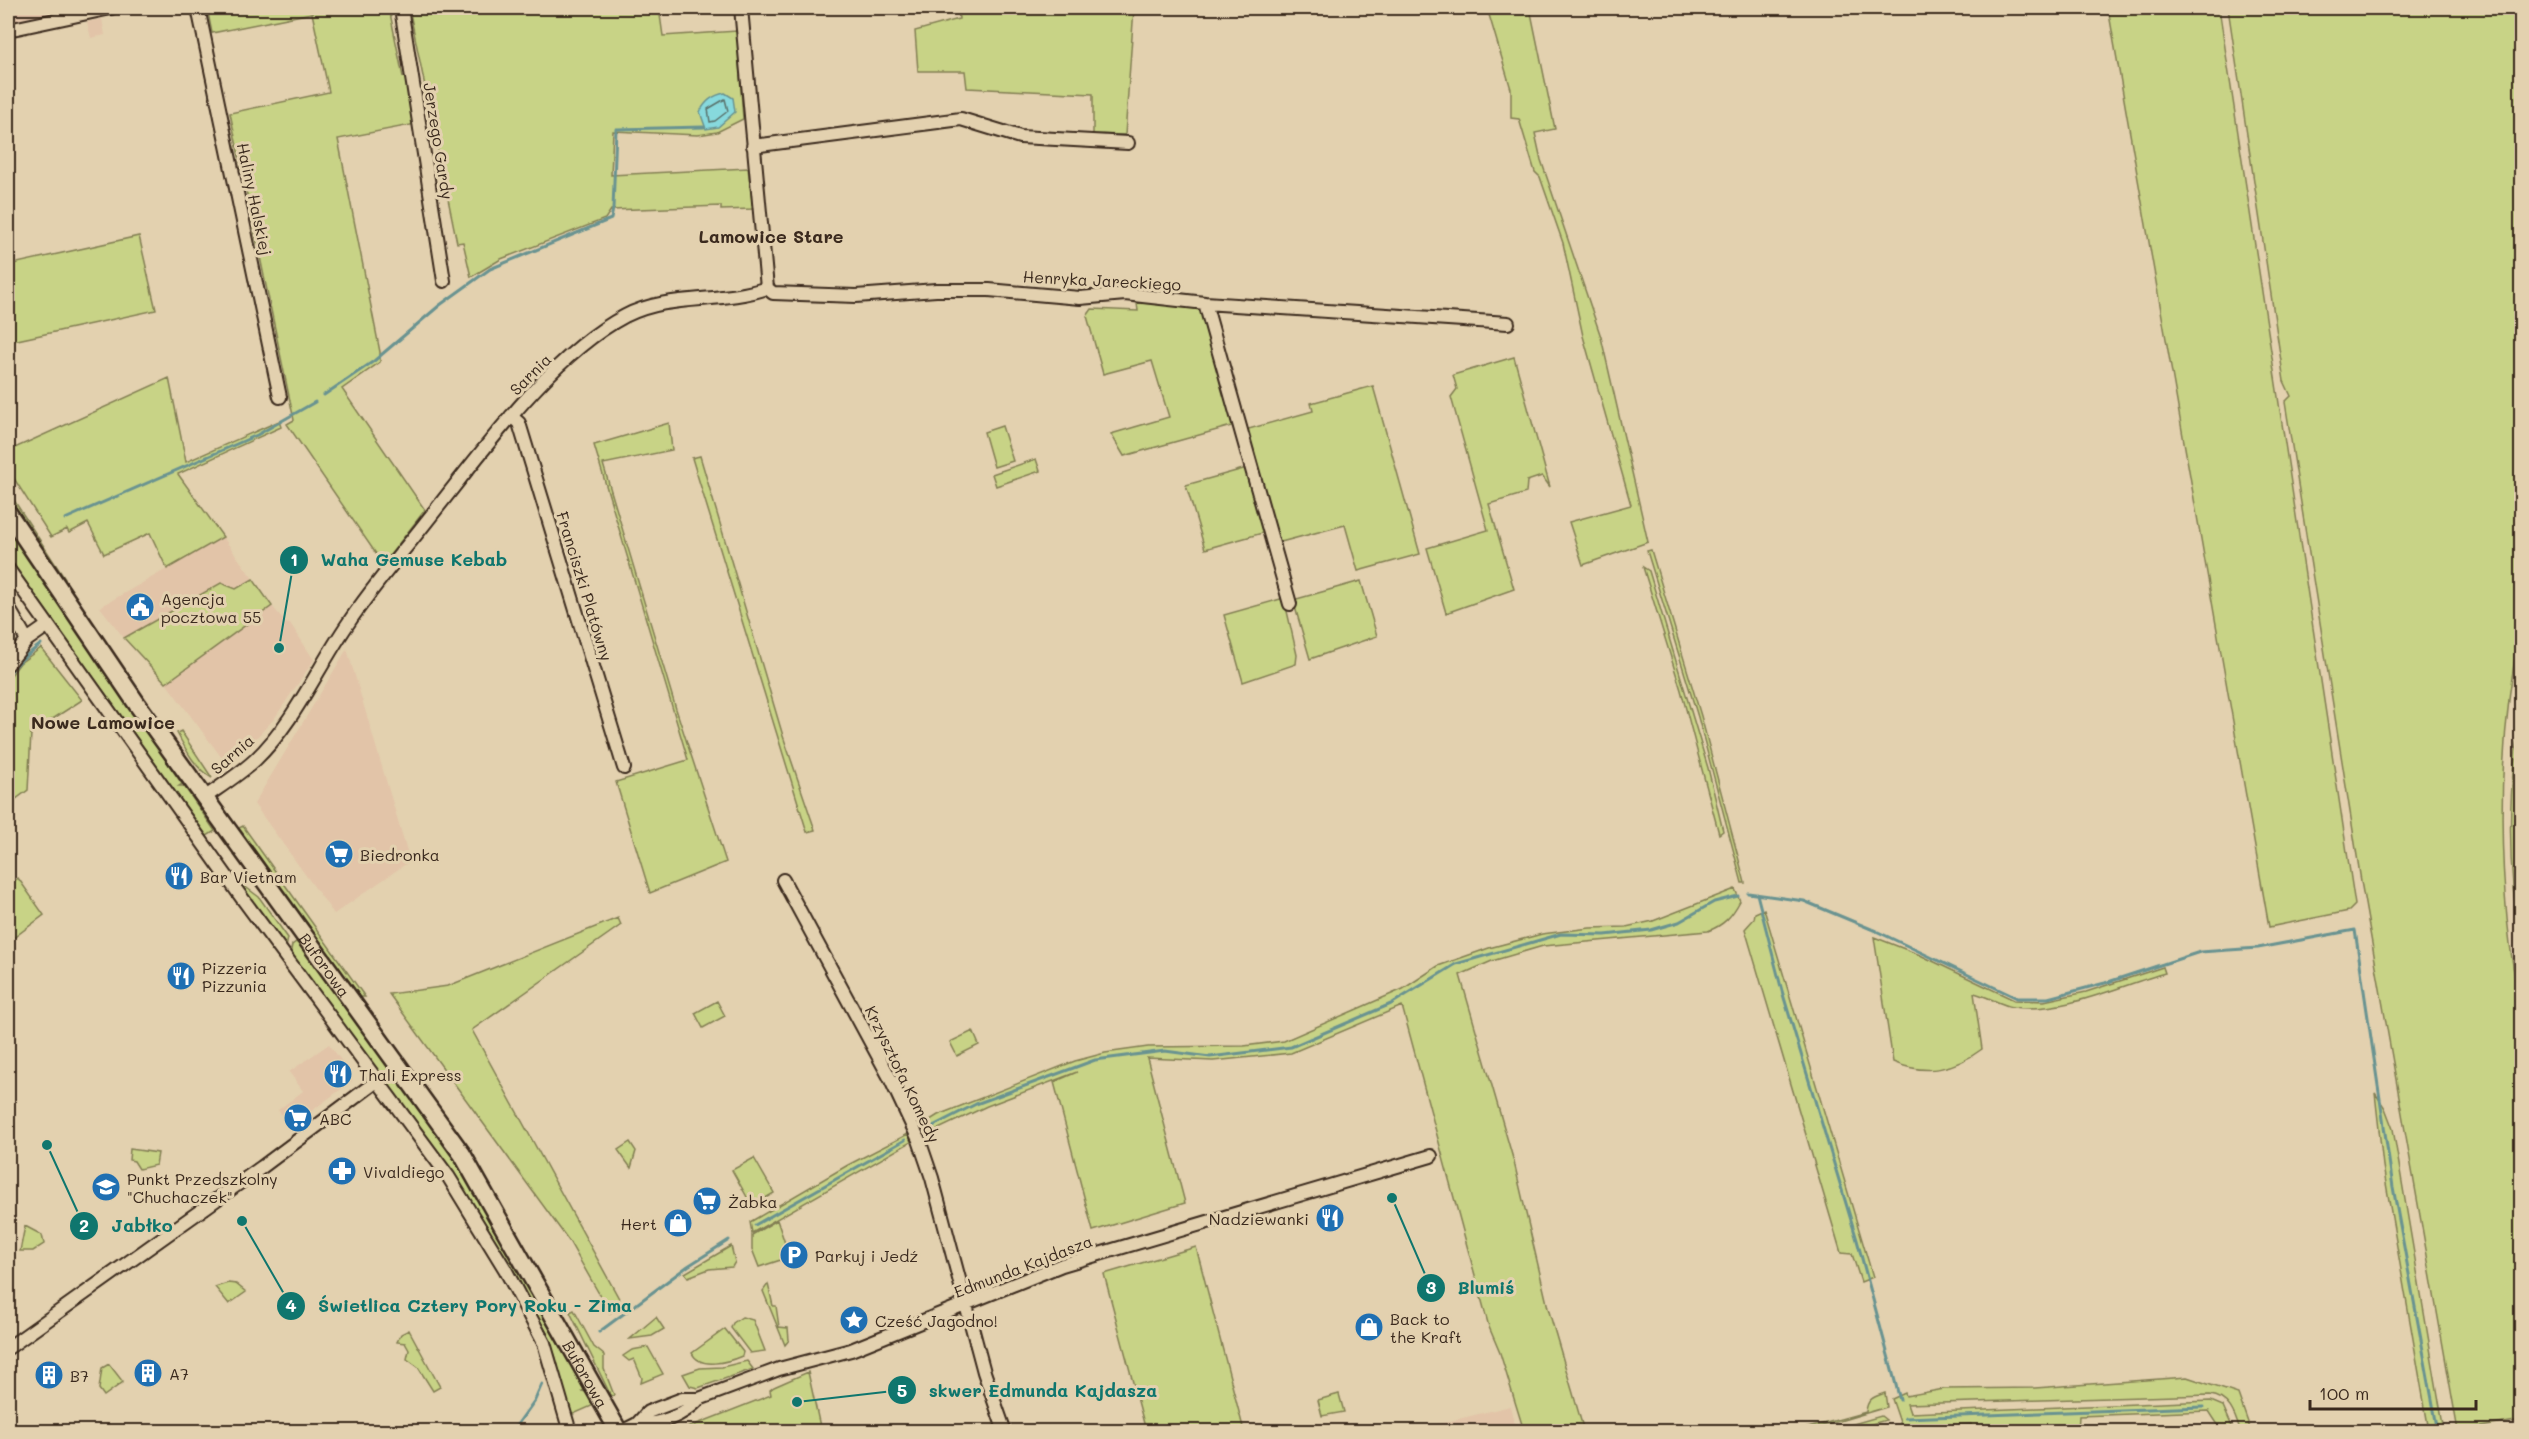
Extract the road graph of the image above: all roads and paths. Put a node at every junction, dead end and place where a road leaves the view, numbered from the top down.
1 (111, 8) edge
2 (198, 8) edge
3 (401, 8) edge
4 (741, 8) edge
5 (8, 30) edge
6 (1128, 142) dead end
7 (753, 146) junction
8 (444, 281) dead end
9 (766, 288) junction
10 (1205, 303) junction
11 (1508, 323) dead end
12 (280, 397) dead end
13 (511, 416) junction
14 (8, 513) edge
15 (8, 569) edge
16 (1290, 604) dead end
17 (8, 607) edge
18 (47, 626) junction
19 (27, 640) junction
20 (8, 664) edge
21 (624, 768) dead end
22 (204, 798) junction
23 (783, 880) dead end
24 (377, 1081) junction
25 (1431, 1156) dead end
26 (966, 1305) junction
27 (8, 1348) edge
28 (570, 1431) edge
29 (620, 1431) edge
30 (1005, 1431) edge

1 - 5 street
2 - 12 street, Haliny Halskiej
3 - 8 street, Jerzego Gardy
4 - 7 street
6 - 7 street
7 - 9 street
9 - 10 street, Henryka Jareckiego
9 - 13 street, Sarnia
10 - 11 street, Henryka Jareckiego
10 - 16 street
13 - 21 street, Franciszki Platówny
13 - 22 street, Sarnia
14 - 22 main road, Buforowa
15 - 18 street, Buforowa
17 - 19 street
18 - 19 street
18 - 24 street, Buforowa
19 - 20 street
22 - 29 main road, Buforowa
23 - 26 street, Krzysztofa Komedy
24 - 27 street
24 - 28 street, Buforowa
25 - 26 street, Edmunda Kajdasza
26 - 29 street, Edmunda Kajdasza
26 - 30 street, Krzysztofa Komedy

